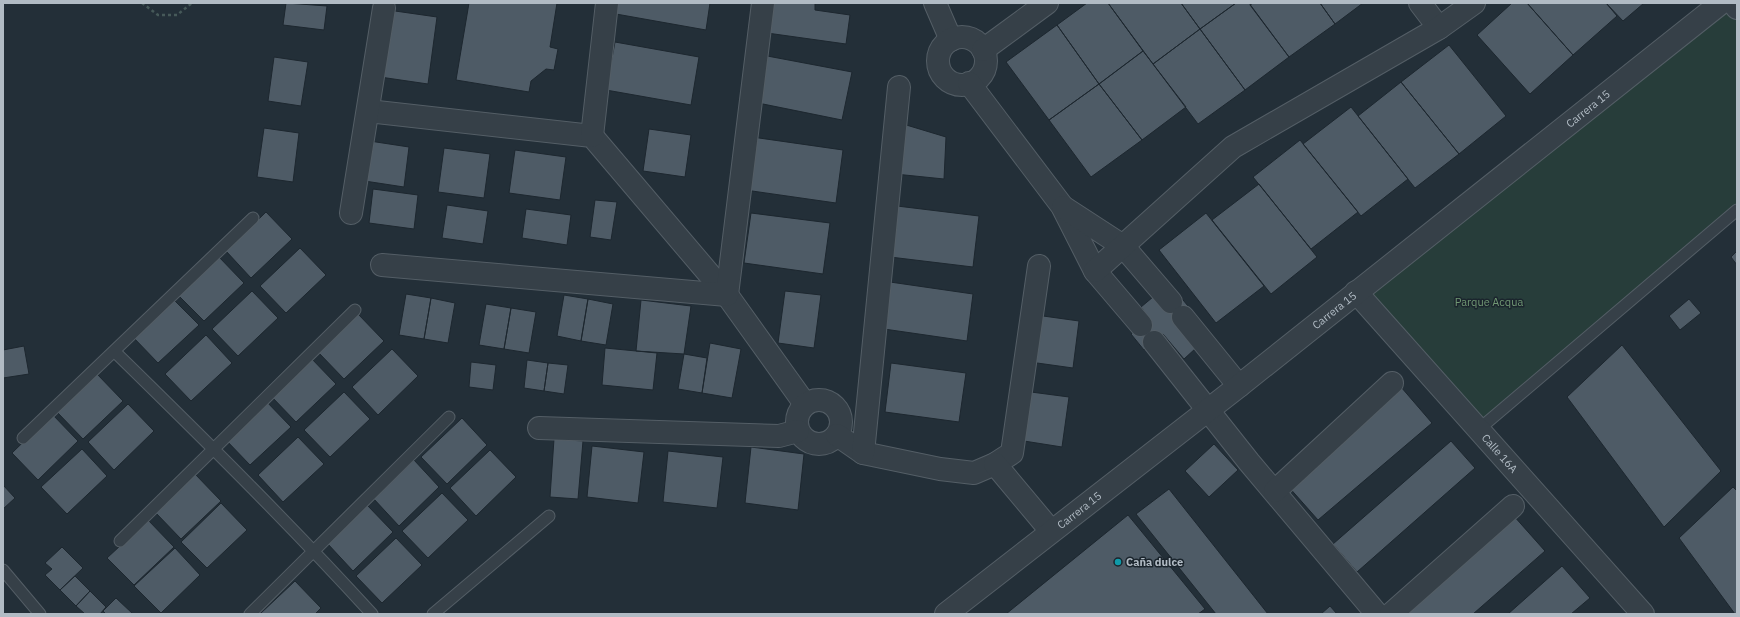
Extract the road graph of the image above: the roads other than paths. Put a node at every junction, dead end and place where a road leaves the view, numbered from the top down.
1 (607, 3) edge
2 (763, 3) edge
3 (935, 3) edge
4 (1047, 3) edge
5 (1420, 3) edge
6 (1474, 3) edge
7 (1721, 3) edge
8 (1732, 3) edge
9 (384, 8) dead end
10 (1737, 8) edge
11 (1439, 28) junction
12 (951, 40) junction
13 (983, 50) junction
14 (969, 83) junction
15 (899, 86) dead end
16 (368, 111) junction
17 (592, 136) junction
18 (1062, 206) junction
19 (1737, 210) edge
20 (350, 213) dead end
21 (253, 218) dead end
22 (1123, 246) junction
23 (382, 265) dead end
24 (1039, 266) dead end
25 (1095, 271) junction
26 (1356, 292) junction
27 (727, 294) junction
28 (355, 310) dead end
29 (114, 351) junction
30 (1392, 383) dead end
31 (1239, 386) junction
32 (805, 404) junction
33 (1208, 409) junction
34 (449, 417) dead end
35 (539, 428) dead end
36 (1478, 430) junction
37 (798, 431) junction
38 (837, 435) junction
39 (23, 438) dead end
40 (213, 448) junction
41 (863, 453) junction
42 (995, 464) junction
43 (1275, 491) junction
44 (1513, 506) dead end
45 (550, 516) dead end
46 (1052, 531) junction
47 (120, 541) dead end
48 (314, 550) junction
49 (3, 570) edge
50 (40, 614) edge
51 (250, 614) edge
52 (372, 614) edge
53 (433, 614) edge
54 (946, 614) edge
55 (1378, 614) edge
56 (1391, 614) edge
57 (1644, 614) edge

1 - 17 street
2 - 27 street
3 - 12 street
4 - 13 street
5 - 11 street
6 - 11 street
7 - 26 street, Carrera 15
8 - 10 street
9 - 16 street
11 - 22 street
12 - 13 street
12 - 14 street
13 - 14 street
14 - 18 street
15 - 41 street
16 - 17 street
16 - 20 street
17 - 27 street
18 - 22 street
18 - 25 street
19 - 36 lane
21 - 29 lane
22 - 25 street
22 - 31 street
23 - 27 street
24 - 42 street
25 - 33 street
26 - 31 street, Carrera 15
26 - 36 street, Calle 16A
27 - 32 street
28 - 40 lane
29 - 39 lane
29 - 40 lane
30 - 43 street
31 - 33 street, Carrera 15
32 - 37 street
32 - 38 street
33 - 43 street
33 - 46 street, Carrera 15
34 - 48 lane
35 - 37 street
36 - 57 street, Calle 16A
37 - 38 street
38 - 41 street
40 - 47 lane
40 - 48 lane
41 - 42 street
42 - 46 street
43 - 55 street
44 - 56 street
45 - 53 lane
46 - 54 street, Carrera 15
48 - 51 lane
48 - 52 lane
49 - 50 lane

